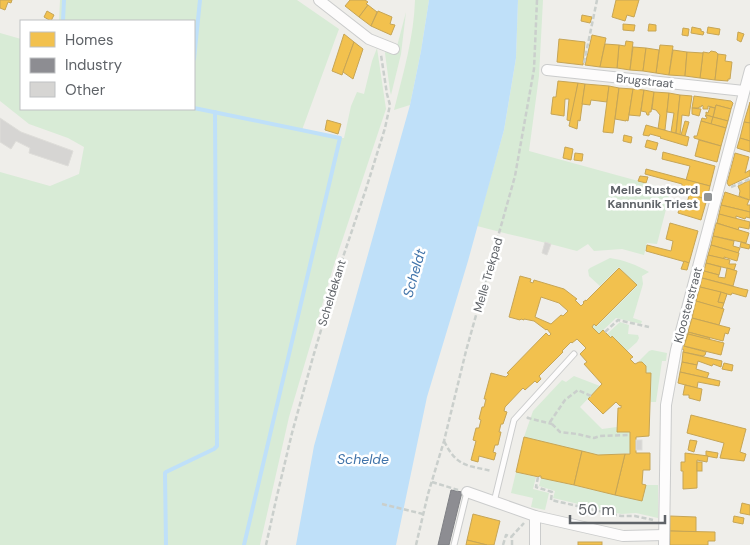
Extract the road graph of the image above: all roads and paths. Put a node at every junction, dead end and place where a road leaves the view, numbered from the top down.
1 (318, 0) edge
2 (537, 0) edge
3 (597, 0) edge
4 (378, 43) junction
5 (394, 49) dead end
6 (547, 70) dead end
7 (750, 70) edge
8 (582, 74) junction
9 (744, 92) junction
10 (750, 178) edge
11 (718, 188) junction
12 (649, 327) dead end
13 (605, 332) dead end
14 (574, 354) dead end
15 (591, 396) dead end
16 (522, 411) junction
17 (553, 425) junction
18 (630, 435) dead end
19 (444, 441) junction
20 (501, 474) junction
21 (538, 477) dead end
22 (432, 482) junction
23 (467, 492) junction
24 (494, 502) junction
25 (382, 504) dead end
26 (524, 512) junction
27 (423, 514) junction
28 (535, 516) junction
29 (664, 522) junction
30 (512, 537) junction
31 (664, 540) edge
32 (504, 543) edge
33 (512, 544) edge
34 (266, 545) edge
35 (416, 545) edge
36 (454, 545) edge
37 (535, 545) edge

1 - 4 street
2 - 19 path, Melle Trekpad
3 - 8 path
4 - 5 street
4 - 34 path, Scheldekant
6 - 8 street, Brugstraat
7 - 9 street, Kloosterstraat
8 - 9 street, Brugstraat
9 - 11 street, Kloosterstraat
10 - 11 path
11 - 29 street, Kloosterstraat
12 - 13 path
14 - 16 lane
15 - 17 path
16 - 17 path
16 - 20 lane
17 - 18 path
19 - 20 path
19 - 22 path, Melle Trekpad
20 - 24 lane
21 - 29 path
22 - 23 path
22 - 27 path, Melle Trekpad
23 - 24 street
23 - 36 lane
24 - 26 street
25 - 27 path
26 - 28 street
26 - 30 path
27 - 35 path, Melle Trekpad
28 - 31 street
28 - 37 street
29 - 31 street, Kloosterstraat
30 - 32 path
30 - 33 path
32 - 33 path

